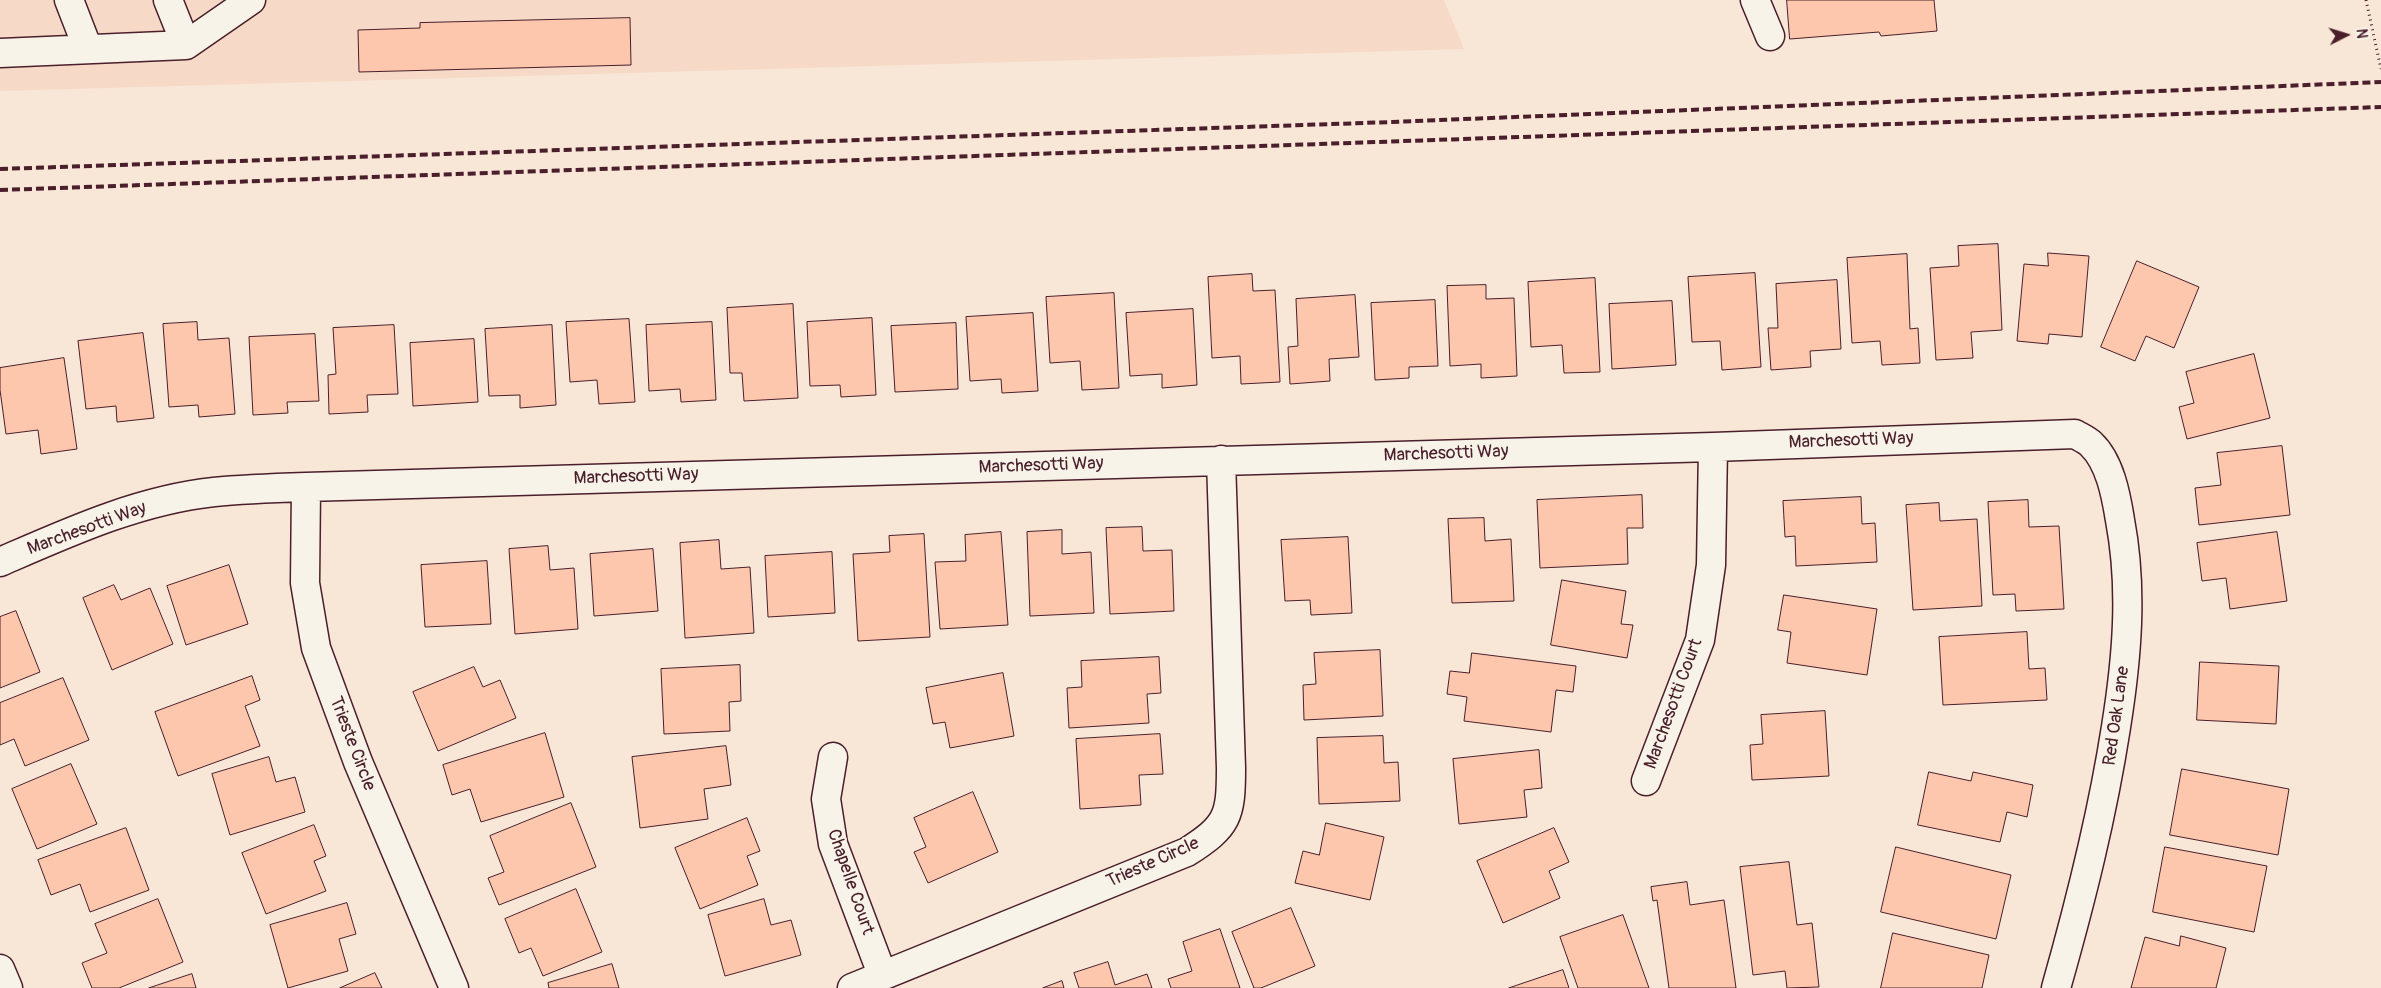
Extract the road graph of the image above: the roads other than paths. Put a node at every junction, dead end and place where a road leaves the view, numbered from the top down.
1 (69, 0) edge
2 (168, 0) edge
3 (251, 0) edge
4 (1755, 0) edge
5 (1770, 36) dead end
6 (186, 45) junction
7 (88, 49) junction
8 (0, 53) edge
9 (2091, 444) joint
10 (1712, 447) junction
11 (1221, 460) junction
12 (306, 487) junction
13 (0, 562) edge
14 (833, 757) dead end
15 (1646, 781) dead end
16 (0, 969) edge
17 (882, 974) junction
18 (8, 988) edge
19 (454, 988) edge
20 (852, 988) edge
21 (2056, 988) edge

1 - 7 street
2 - 6 street
3 - 6 street
4 - 5 street
6 - 7 street
7 - 8 street
9 - 10 street, Marchesotti Way
9 - 21 street, Red Oak Lane
10 - 11 street, Marchesotti Way
10 - 15 street, Marchesotti Court
11 - 12 street, Marchesotti Way
11 - 17 street, Trieste Circle
12 - 13 street, Marchesotti Way
12 - 19 street, Trieste Circle
14 - 17 street, Chapelle Court
16 - 18 street
17 - 20 street, Trieste Circle

